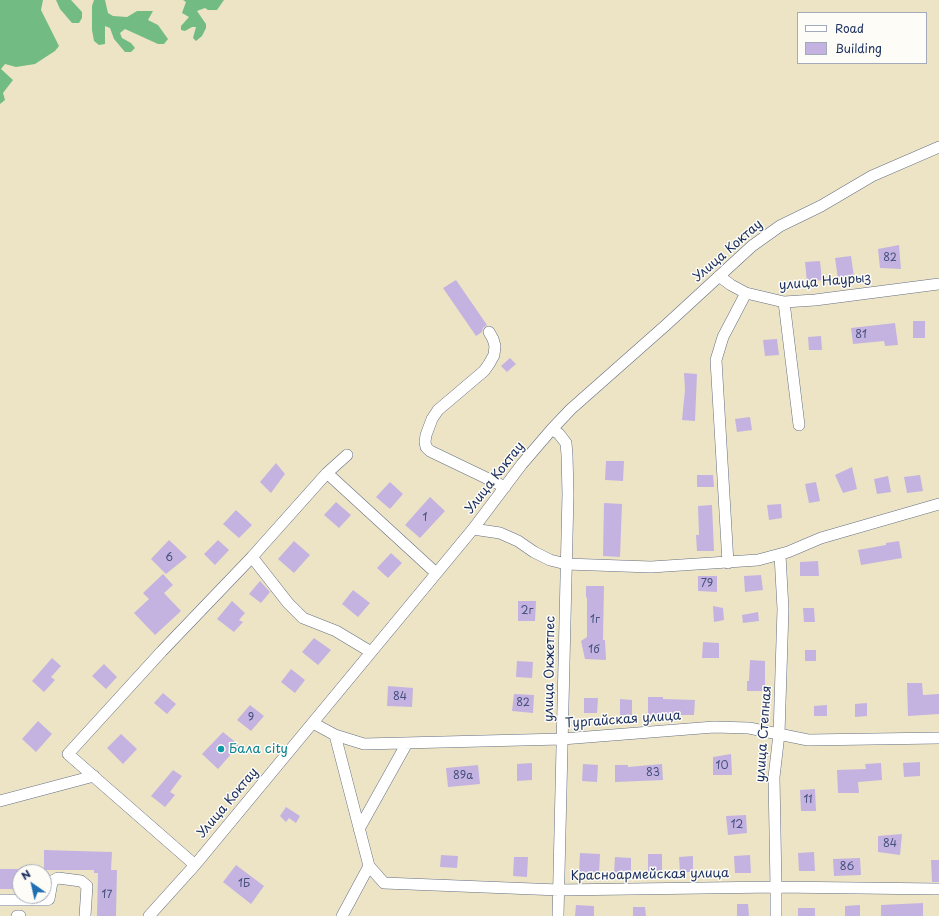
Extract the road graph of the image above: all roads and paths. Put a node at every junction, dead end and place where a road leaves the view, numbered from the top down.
1 (939, 147) edge
2 (719, 276) junction
3 (939, 284) edge
4 (746, 293) junction
5 (784, 302) junction
6 (489, 332) dead end
7 (799, 424) dead end
8 (552, 429) junction
9 (347, 455) dead end
10 (327, 473) junction
11 (505, 487) junction
12 (939, 504) edge
13 (472, 529) junction
14 (780, 555) junction
15 (252, 557) junction
16 (728, 562) junction
17 (566, 564) junction
18 (436, 573) junction
19 (371, 652) junction
20 (312, 723) junction
21 (780, 734) junction
22 (335, 735) junction
23 (939, 738) edge
24 (562, 739) junction
25 (407, 743) junction
26 (94, 776) junction
27 (0, 801) edge
28 (359, 829) junction
29 (195, 865) junction
30 (368, 866) junction
31 (776, 887) junction
32 (939, 889) edge
33 (559, 890) junction
34 (0, 900) edge
35 (16, 916) edge
36 (20, 916) edge
37 (85, 916) edge
38 (150, 916) edge
39 (342, 916) edge
40 (558, 916) edge
41 (776, 916) edge

1 - 2 street, Улица Коктау
2 - 4 street, улица Наурыз
2 - 8 street, Улица Коктау
3 - 5 street, улица Наурыз
4 - 5 street, улица Наурыз
4 - 16 street
5 - 7 street
6 - 11 street
8 - 11 street, Улица Коктау
8 - 17 street, улица Окжетпес
9 - 10 street
10 - 15 street
10 - 18 street
11 - 13 street, Улица Коктау
12 - 14 street
13 - 17 street
13 - 18 street, Улица Коктау
14 - 16 street
14 - 21 street, улица Степная
15 - 19 street
15 - 26 street
16 - 17 street
17 - 24 street, улица Окжетпес
18 - 19 street, Улица Коктау
19 - 20 street, Улица Коктау
20 - 22 street, Тургайская улица
20 - 29 street, Улица Коктау
21 - 23 street, Тургайская улица
21 - 24 street, Тургайская улица
21 - 31 street, улица Степная
22 - 25 street, Тургайская улица
22 - 28 street
24 - 25 street, Тургайская улица
24 - 33 street, улица Окжетпес
25 - 28 street
26 - 27 street
26 - 29 street
28 - 30 street
29 - 38 street, Улица Коктау
30 - 33 street, Красноармейская улица
30 - 39 street
31 - 32 street, Красноармейская улица
31 - 33 street, Красноармейская улица
31 - 41 street, улица Степная
33 - 40 street, улица Окжетпес
34 - 37 street
35 - 36 street

